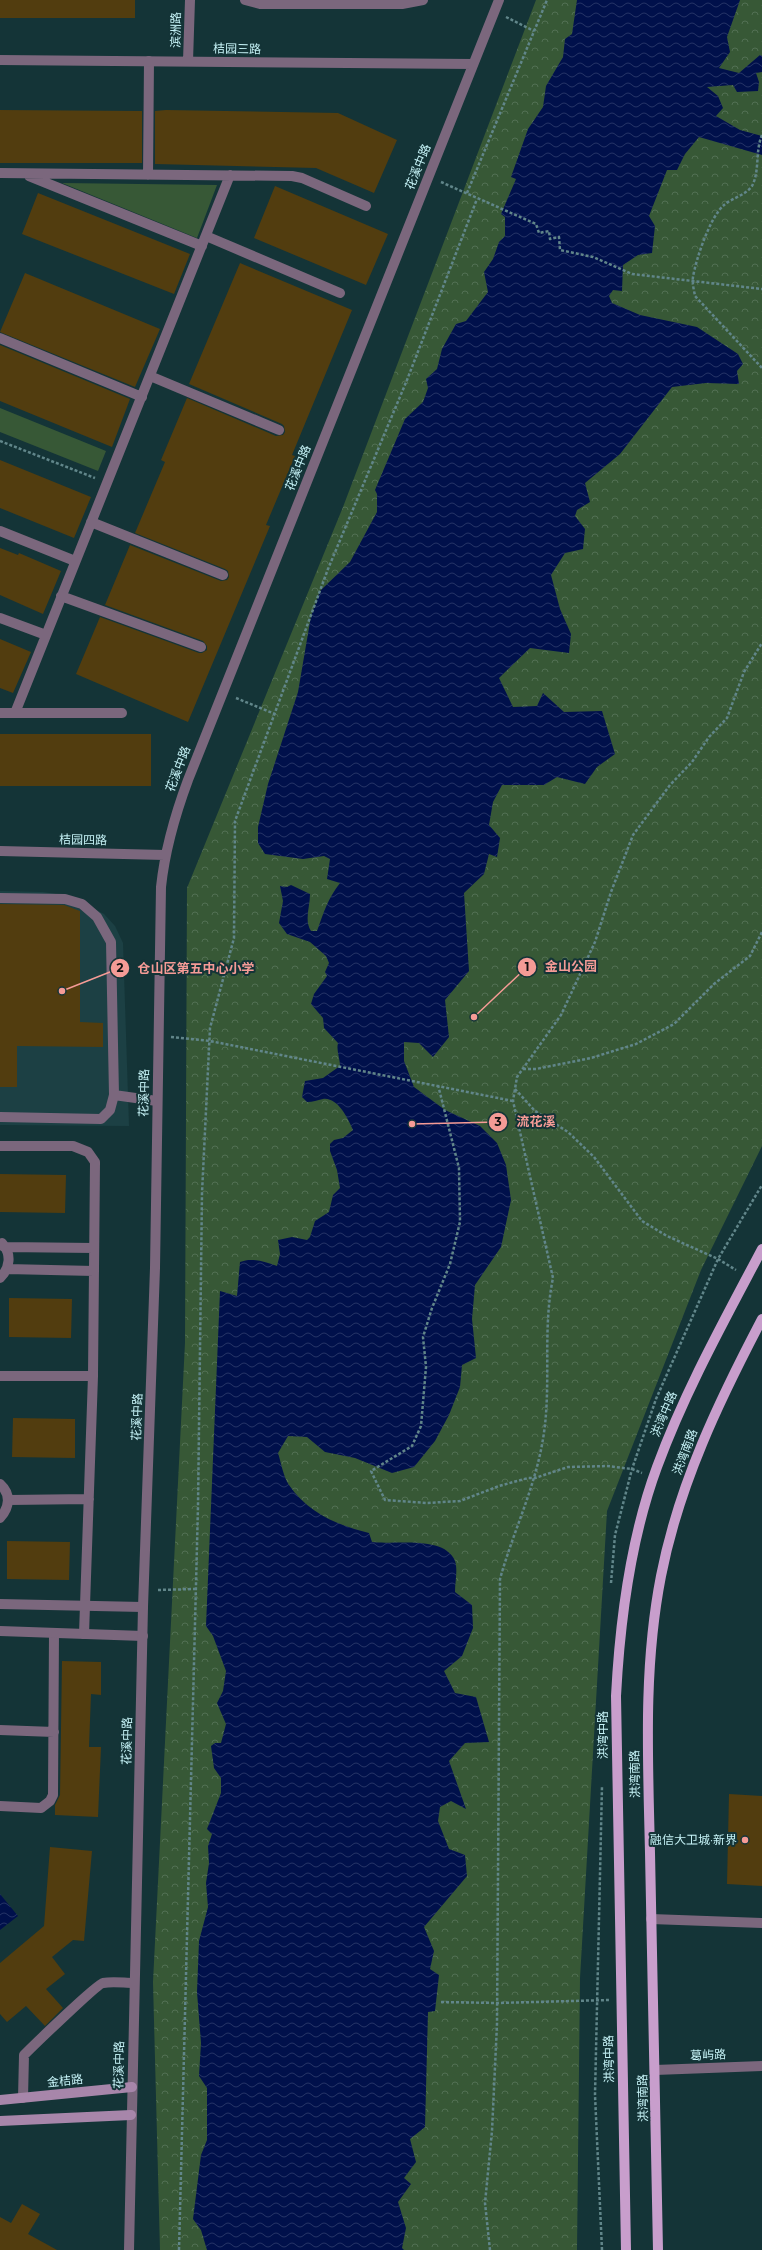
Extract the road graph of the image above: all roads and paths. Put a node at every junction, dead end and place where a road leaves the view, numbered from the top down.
1 (190, 0) edge
2 (245, 0) edge
3 (423, 0) edge
4 (499, 0) edge
5 (547, 0) edge
6 (494, 12) junction
7 (534, 31) junction
8 (0, 60) edge
9 (149, 61) junction
10 (188, 62) junction
11 (473, 64) junction
12 (762, 135) edge
13 (0, 173) edge
14 (23, 173) junction
15 (148, 175) junction
16 (230, 175) junction
17 (428, 175) junction
18 (466, 194) junction
19 (477, 199) junction
20 (366, 206) dead end
21 (206, 236) junction
22 (202, 246) junction
23 (693, 280) junction
24 (762, 289) edge
25 (340, 293) dead end
26 (0, 338) edge
27 (762, 368) edge
28 (150, 376) junction
29 (142, 397) junction
30 (279, 430) dead end
31 (0, 441) edge
32 (107, 483) junction
33 (91, 522) junction
34 (0, 531) edge
35 (75, 562) junction
36 (223, 575) dead end
37 (61, 596) junction
38 (0, 618) edge
39 (46, 635) junction
40 (762, 642) edge
41 (201, 647) dead end
42 (223, 692) junction
43 (0, 713) edge
44 (15, 713) junction
45 (122, 714) dead end
46 (274, 714) junction
47 (0, 851) edge
48 (165, 855) junction
49 (0, 898) edge
50 (762, 932) edge
51 (158, 1036) junction
52 (210, 1041) junction
53 (523, 1070) junction
54 (438, 1085) junction
55 (515, 1089) junction
56 (114, 1095) junction
57 (157, 1101) junction
58 (513, 1101) junction
59 (0, 1117) edge
60 (0, 1146) edge
61 (2, 1244) edge
62 (94, 1248) junction
63 (762, 1249) edge
64 (7, 1270) junction
65 (94, 1271) junction
66 (747, 1277) junction
67 (0, 1278) edge
68 (762, 1319) edge
69 (0, 1376) edge
70 (93, 1376) junction
71 (632, 1469) dead end
72 (535, 1478) junction
73 (0, 1484) edge
74 (89, 1499) junction
75 (8, 1500) junction
76 (0, 1518) edge
77 (195, 1589) junction
78 (144, 1590) junction
79 (0, 1604) edge
80 (85, 1606) junction
81 (143, 1607) junction
82 (0, 1632) edge
83 (54, 1633) junction
84 (84, 1634) junction
85 (142, 1636) junction
86 (0, 1730) edge
87 (54, 1732) junction
88 (0, 1806) edge
89 (651, 1919) junction
90 (762, 1923) edge
91 (134, 1983) junction
92 (597, 2001) dead end
93 (441, 2002) dead end
94 (497, 2003) junction
95 (762, 2066) edge
96 (655, 2070) junction
97 (132, 2087) junction
98 (23, 2098) junction
99 (0, 2100) edge
100 (131, 2115) junction
101 (0, 2121) edge
102 (129, 2250) edge
103 (179, 2250) edge
104 (490, 2250) edge
105 (626, 2250) edge
106 (658, 2250) edge

1 - 10 street, 滨洲路
2 - 3 street
4 - 6 street, 花溪中路
5 - 7 path
6 - 7 path
6 - 11 street, 花溪中路
7 - 18 path
8 - 9 street, 桔园三路
9 - 10 street, 桔园三路
9 - 15 street
10 - 11 street, 桔园三路
11 - 17 street, 花溪中路
12 - 23 path
13 - 14 street
14 - 15 street
14 - 22 street
15 - 16 street
16 - 20 street
16 - 21 street
17 - 18 path
17 - 42 street, 花溪中路
18 - 19 path
19 - 23 path
19 - 46 path
21 - 22 street
21 - 25 street
22 - 28 street
23 - 24 path
23 - 27 path
26 - 29 street
28 - 29 street
28 - 30 street
29 - 32 street
31 - 32 path
32 - 33 street
33 - 35 street
33 - 36 street
34 - 35 street
35 - 37 street
37 - 39 street
37 - 41 street
38 - 39 street
39 - 44 street
40 - 53 path
42 - 46 path
42 - 48 street, 花溪中路
43 - 44 street
44 - 45 street
46 - 52 path
47 - 48 street, 桔园四路
48 - 51 street, 花溪中路
49 - 56 street
50 - 53 path
51 - 52 path
51 - 57 street, 花溪中路
52 - 54 path
52 - 77 path
53 - 55 path
54 - 58 path
54 - 72 path
55 - 58 path
55 - 66 path
56 - 57 street
56 - 59 street
57 - 78 street, 花溪中路
58 - 72 path
60 - 62 street
61 - 62 street
61 - 64 street
62 - 65 street
63 - 66 main road, 洪湾中路
64 - 65 street
64 - 67 street
65 - 70 street
66 - 105 main road, 洪湾中路
68 - 89 main road, 洪湾南路
69 - 70 street
70 - 74 street
71 - 72 path
72 - 94 path
73 - 75 street
74 - 75 street
74 - 80 street
75 - 76 street
77 - 78 path
77 - 103 path
78 - 81 street, 花溪中路
79 - 80 street
80 - 81 street
80 - 84 street
81 - 85 street, 花溪中路
82 - 83 street
83 - 84 street
83 - 87 street
84 - 85 street
85 - 91 street, 花溪中路
86 - 87 street
87 - 88 street
89 - 90 street
89 - 96 main road, 洪湾南路
91 - 97 street, 花溪中路
91 - 98 street
92 - 94 path
93 - 94 path
94 - 104 path
95 - 96 street, 葛屿路
96 - 106 main road, 洪湾南路
97 - 98 main road, 金桔路
97 - 100 street, 花溪中路
98 - 99 main road, 金桔路
100 - 101 main road
100 - 102 street, 花溪中路

